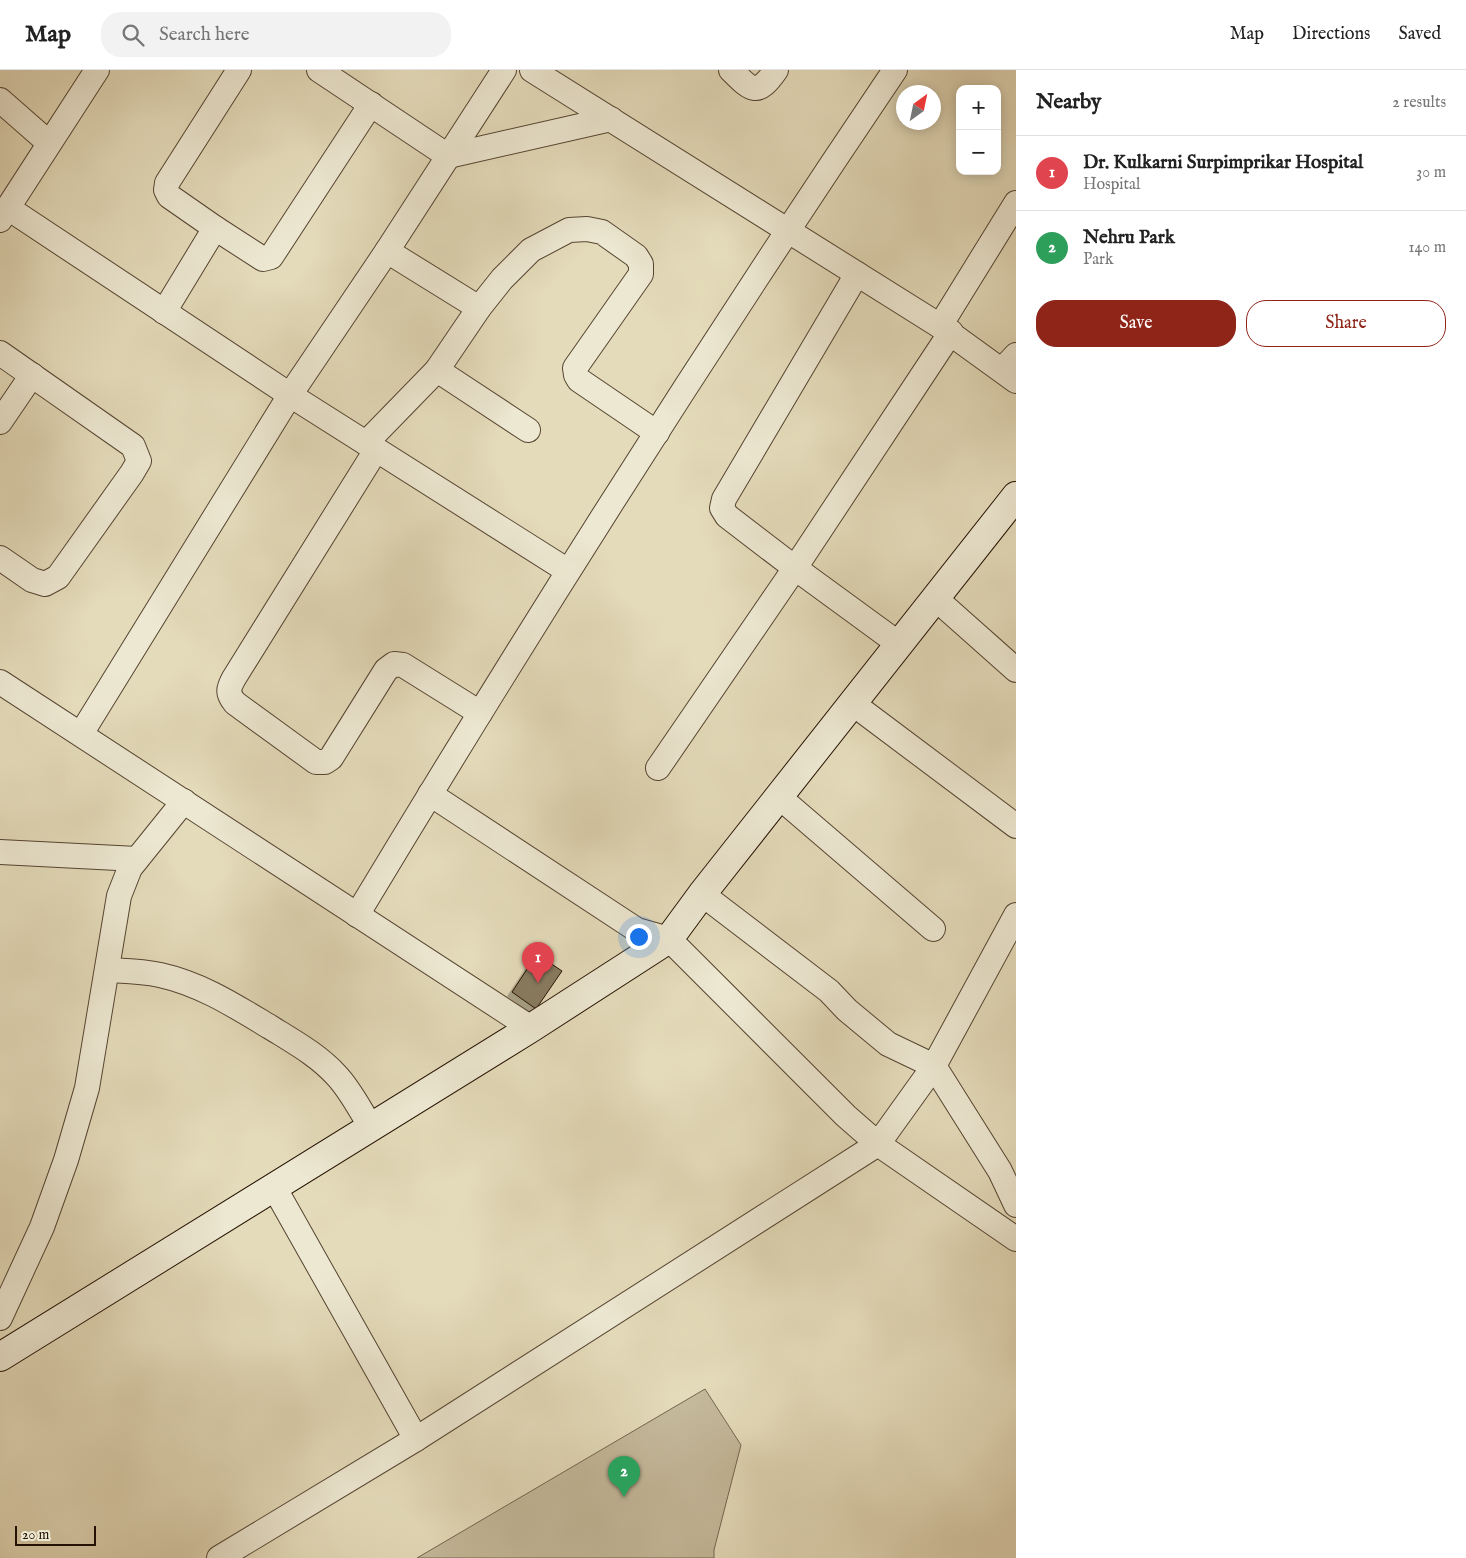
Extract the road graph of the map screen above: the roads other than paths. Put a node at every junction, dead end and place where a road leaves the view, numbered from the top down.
1 (97, 70) edge
2 (239, 70) edge
3 (319, 70) edge
4 (504, 70) edge
5 (532, 70) edge
6 (730, 70) edge
7 (776, 70) edge
8 (895, 70) edge
9 (0, 100) edge
10 (371, 104) junction
11 (611, 119) junction
12 (49, 143) junction
13 (448, 156) junction
14 (1016, 204) edge
15 (4, 214) edge
16 (215, 228) junction
17 (787, 230) junction
18 (387, 252) junction
19 (857, 274) junction
20 (479, 308) junction
21 (164, 312) junction
22 (945, 329) junction
23 (0, 354) edge
24 (1011, 369) edge
25 (437, 370) junction
26 (32, 376) junction
27 (290, 395) junction
28 (0, 422) edge
29 (528, 430) dead end
30 (657, 433) junction
31 (371, 446) junction
32 (1016, 496) edge
33 (0, 558) edge
34 (795, 568) junction
35 (568, 570) junction
36 (935, 598) junction
37 (899, 644) junction
38 (1016, 670) edge
39 (0, 682) edge
40 (852, 703) junction
41 (480, 713) junction
42 (81, 734) junction
43 (658, 768) dead end
44 (430, 794) junction
45 (778, 796) junction
46 (184, 801) junction
47 (1016, 826) edge
48 (0, 852) edge
49 (137, 859) junction
50 (702, 894) junction
51 (357, 915) junction
52 (1016, 915) edge
53 (933, 929) dead end
54 (669, 939) junction
55 (107, 970) junction
56 (531, 1028) junction
57 (934, 1066) junction
58 (371, 1128) junction
59 (878, 1144) junction
60 (274, 1187) junction
61 (1016, 1205) edge
62 (1016, 1239) edge
63 (0, 1318) edge
64 (0, 1357) edge
65 (416, 1439) junction
66 (219, 1558) edge

1 - 12 street
2 - 16 street
3 - 10 street
4 - 13 street
5 - 11 street
6 - 7 street
8 - 17 street
9 - 12 street
10 - 13 street
10 - 16 street
11 - 13 street
11 - 17 street
12 - 15 street
13 - 18 street
14 - 22 street
15 - 21 street
16 - 21 street
17 - 19 street
17 - 30 street
18 - 20 street
18 - 27 street
19 - 22 street
19 - 34 street
20 - 25 street
20 - 30 street
21 - 27 street
22 - 24 street
22 - 34 street
23 - 26 street
25 - 29 street
25 - 31 street
26 - 28 street
26 - 33 street
27 - 31 street
27 - 42 street
30 - 35 street
31 - 35 street
31 - 41 street
32 - 36 street
34 - 37 street
34 - 43 street
35 - 41 street
36 - 37 street
36 - 38 street
37 - 40 street
39 - 42 street
40 - 45 street
40 - 47 street
41 - 44 street
42 - 46 street
44 - 51 street
44 - 54 street
45 - 50 street
45 - 53 street
46 - 49 street
46 - 51 street
48 - 49 street
49 - 55 street
50 - 54 street
50 - 57 street
51 - 56 street
52 - 57 street
54 - 56 street
54 - 59 street
55 - 58 street
55 - 63 street
56 - 58 street
57 - 59 street
57 - 61 street
58 - 60 street
59 - 62 street
59 - 65 street
60 - 64 street
60 - 65 street
65 - 66 street

